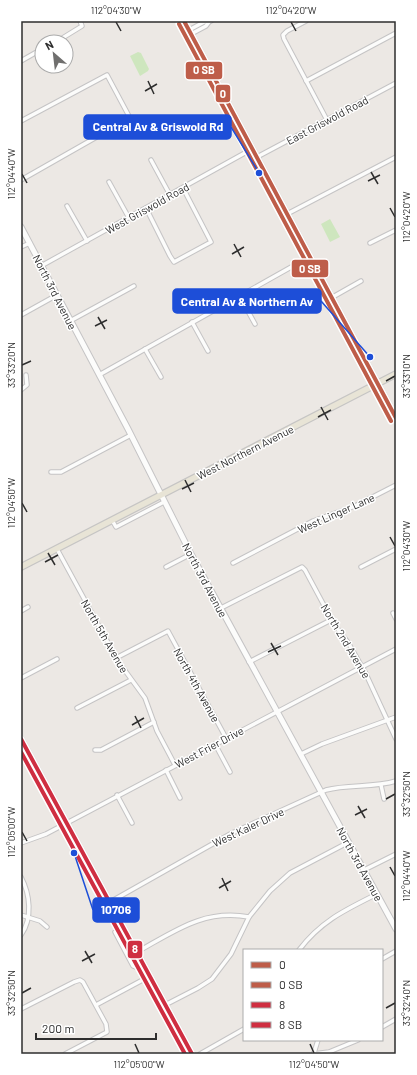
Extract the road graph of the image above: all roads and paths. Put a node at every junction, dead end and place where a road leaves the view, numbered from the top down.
1 (80, 21) edge
2 (184, 21) edge
3 (210, 21) edge
4 (306, 21) edge
5 (190, 32) junction
6 (396, 33) edge
7 (69, 34) edge
8 (34, 54) edge
9 (21, 61) edge
10 (306, 81) junction
11 (396, 83) edge
12 (327, 120) junction
13 (21, 121) edge
14 (252, 149) junction
15 (257, 157) junction
16 (396, 157) edge
17 (151, 160) dead end
18 (21, 180) edge
19 (110, 182) dead end
20 (183, 188) junction
21 (170, 195) junction
22 (67, 206) dead end
23 (146, 208) junction
24 (287, 214) junction
25 (129, 218) junction
26 (21, 226) edge
27 (396, 230) edge
28 (87, 241) junction
29 (30, 243) junction
30 (370, 244) dead end
31 (21, 247) edge
32 (309, 257) junction
33 (41, 266) junction
34 (361, 280) dead end
35 (134, 286) dead end
36 (57, 295) junction
37 (239, 296) junction
38 (331, 298) junction
39 (21, 316) edge
40 (70, 321) junction
41 (192, 322) junction
42 (255, 324) dead end
43 (145, 349) junction
44 (208, 351) dead end
45 (396, 374) edge
46 (99, 375) junction
47 (26, 376) dead end
48 (161, 377) dead end
49 (378, 383) junction
50 (21, 390) edge
51 (396, 418) edge
52 (131, 435) junction
53 (52, 472) dead end
54 (396, 485) edge
55 (161, 495) junction
56 (164, 502) junction
57 (112, 520) junction
58 (57, 549) junction
59 (396, 549) edge
60 (191, 554) junction
61 (233, 563) dead end
62 (21, 567) edge
63 (166, 567) dead end
64 (361, 567) dead end
65 (28, 607) dead end
66 (221, 608) junction
67 (21, 611) edge
68 (393, 613) dead end
69 (396, 618) edge
70 (331, 620) junction
71 (396, 649) edge
72 (116, 658) junction
73 (57, 659) dead end
74 (249, 662) junction
75 (362, 667) junction
76 (21, 678) edge
77 (131, 680) junction
78 (77, 708) dead end
79 (277, 711) junction
80 (396, 717) edge
81 (389, 720) junction
82 (154, 722) junction
83 (226, 738) junction
84 (21, 739) edge
85 (396, 739) edge
86 (215, 744) junction
87 (95, 750) dead end
88 (301, 754) junction
89 (175, 765) junction
90 (166, 770) junction
91 (230, 772) dead end
92 (396, 781) edge
93 (381, 785) junction
94 (321, 792) junction
95 (117, 795) junction
96 (180, 798) dead end
97 (384, 799) dead end
98 (66, 822) junction
99 (132, 823) dead end
100 (21, 842) edge
101 (349, 842) junction
102 (396, 854) edge
103 (364, 870) junction
104 (21, 877) edge
105 (377, 894) junction
106 (110, 902) junction
107 (21, 915) edge
108 (249, 916) junction
109 (28, 917) junction
110 (123, 926) junction
111 (47, 927) dead end
112 (396, 929) edge
113 (21, 934) edge
114 (300, 949) edge
115 (396, 951) edge
116 (137, 952) junction
117 (383, 958) edge
118 (144, 965) junction
119 (150, 976) junction
120 (96, 1005) junction
121 (165, 1005) junction
122 (21, 1009) edge
123 (396, 1020) edge
124 (383, 1026) edge
125 (243, 1030) edge
126 (318, 1041) edge
127 (356, 1041) edge
128 (65, 1054) edge
129 (192, 1054) edge
130 (200, 1054) edge
131 (313, 1054) edge

1 - 7 street
2 - 5 main road
3 - 5 street
4 - 10 street
5 - 14 main road
6 - 10 street
8 - 9 street
10 - 12 street
11 - 12 street, East Griswold Road
12 - 15 street, East Griswold Road
13 - 18 street
14 - 15 main road
14 - 20 street, West Griswold Road
15 - 24 main road
16 - 24 street
17 - 21 street
19 - 25 street
20 - 21 street, West Griswold Road
20 - 23 street
21 - 23 street, West Griswold Road
22 - 28 street
23 - 25 street, West Griswold Road
24 - 32 main road
25 - 28 street, West Griswold Road
26 - 29 main road, North 3rd Avenue
27 - 30 street
28 - 33 street, West Griswold Road
29 - 31 street
29 - 33 main road, North 3rd Avenue
32 - 37 street
32 - 38 main road
33 - 36 main road, North 3rd Avenue
34 - 38 street
35 - 40 street
36 - 39 street
36 - 40 main road, North 3rd Avenue
37 - 41 street
37 - 42 street
38 - 49 main road
40 - 46 main road, North 3rd Avenue
41 - 43 street
41 - 44 street
43 - 46 street
43 - 48 street
45 - 49 main road, West Northern Avenue
46 - 52 main road, North 3rd Avenue
47 - 50 street
49 - 51 main road
49 - 55 main road, West Northern Avenue
52 - 53 street
52 - 55 main road, North 3rd Avenue
54 - 61 street, West Linger Lane
55 - 56 main road, North 3rd Avenue
55 - 57 main road, West Northern Avenue
56 - 57 street
56 - 60 main road, North 3rd Avenue
57 - 58 main road, West Northern Avenue
58 - 62 main road, West Northern Avenue
58 - 72 street, North 5th Avenue
59 - 64 street
60 - 63 street
60 - 66 main road, North 3rd Avenue
65 - 67 street
66 - 70 street, North 2nd Avenue
66 - 74 main road, North 3rd Avenue
68 - 69 street
70 - 74 street
70 - 75 street, North 2nd Avenue
71 - 75 street, West Frier Drive
72 - 77 street, North 5th Avenue
72 - 83 street, North 4th Avenue
73 - 76 street
74 - 79 main road, North 3rd Avenue
75 - 79 street, West Frier Drive
75 - 81 street, North 2nd Avenue
77 - 78 street
77 - 82 street, North 5th Avenue
79 - 83 street, West Frier Drive
79 - 88 main road, North 3rd Avenue
80 - 81 street
81 - 85 street, North 2nd Avenue
81 - 88 street
82 - 87 street
82 - 89 street, North 5th Avenue
83 - 86 street, West Frier Drive
84 - 98 main road
86 - 89 street, West Frier Drive
86 - 91 street
88 - 94 main road, North 3rd Avenue
89 - 90 street, West Frier Drive
90 - 95 street, West Frier Drive
90 - 96 street
92 - 93 street, West Kaler Drive
93 - 94 street, West Kaler Drive
93 - 97 street
94 - 101 main road, North 3rd Avenue
94 - 106 street, West Kaler Drive
95 - 98 street, West Frier Drive
95 - 99 street
98 - 100 street, West Frier Drive
98 - 106 main road
101 - 103 main road, North 3rd Avenue
101 - 108 street
102 - 103 street
103 - 105 main road, North 3rd Avenue
104 - 109 street
105 - 112 main road, North 3rd Avenue
105 - 114 street
106 - 110 main road
107 - 109 street
108 - 116 street
108 - 121 street
109 - 111 street
109 - 113 street
110 - 116 main road
110 - 118 street
115 - 117 street
116 - 118 main road
118 - 119 main road
119 - 120 street
119 - 121 main road
120 - 122 street
120 - 128 street
121 - 129 main road
123 - 124 street
125 - 130 street
126 - 131 street
127 - 131 street

